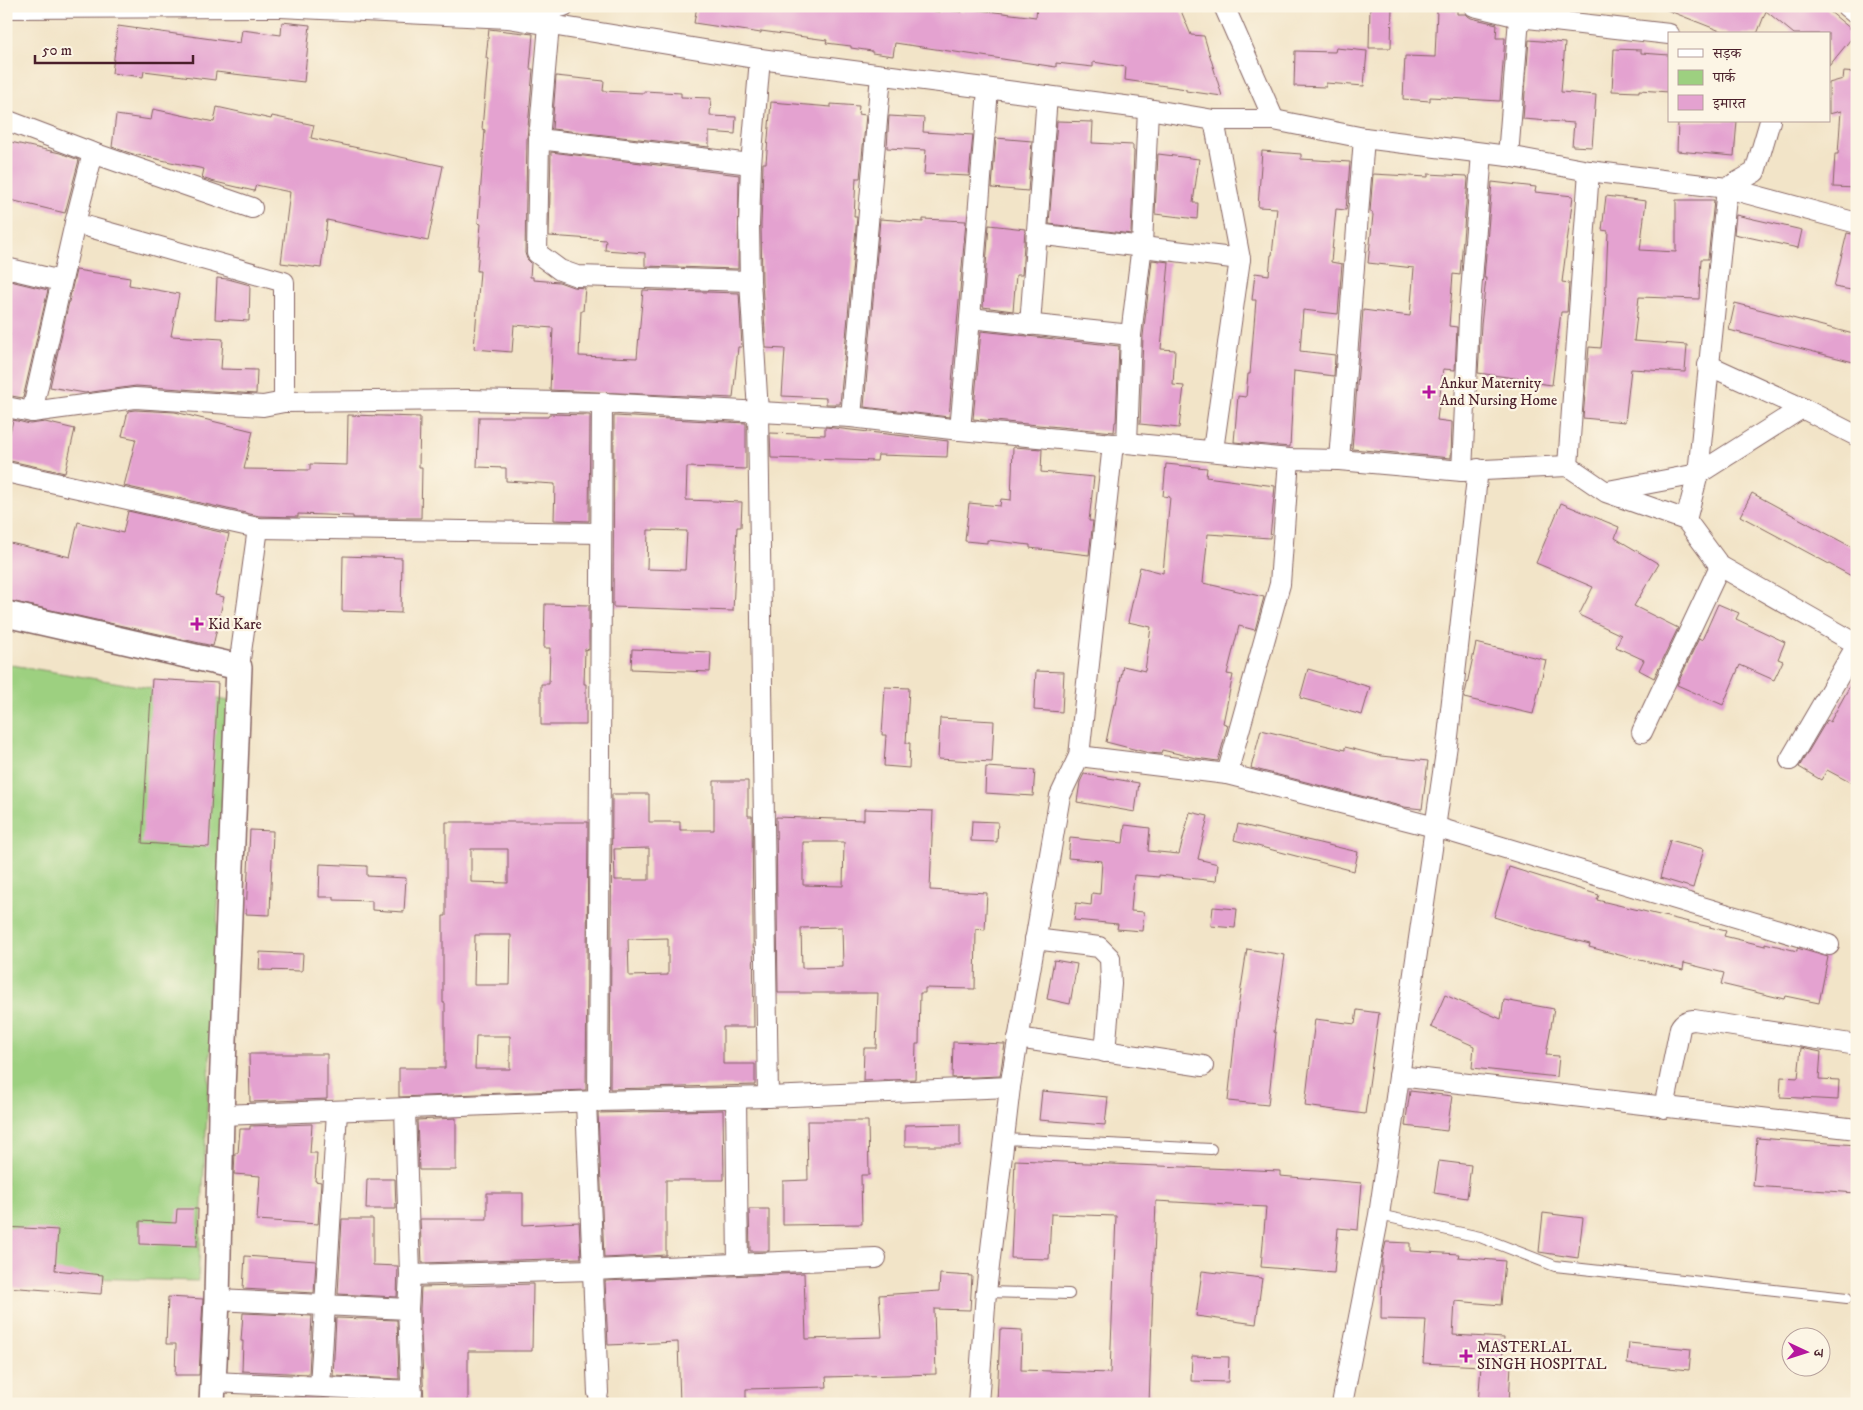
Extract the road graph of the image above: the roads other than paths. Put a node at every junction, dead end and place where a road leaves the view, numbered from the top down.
1 (564, 6) edge
2 (1224, 6) edge
3 (1474, 6) edge
4 (1846, 6) edge
5 (280, 7) edge
6 (6, 8) edge
7 (1520, 12) edge
8 (1857, 15) edge
9 (508, 18) junction
10 (549, 25) junction
11 (1668, 34) edge
12 (760, 60) junction
13 (881, 75) junction
14 (988, 89) junction
15 (1046, 96) junction
16 (1148, 109) junction
17 (6, 120) edge
18 (1214, 120) junction
19 (1274, 120) junction
20 (1770, 122) edge
21 (1364, 138) junction
22 (539, 139) junction
23 (1482, 153) junction
24 (94, 154) junction
25 (1508, 156) junction
26 (750, 164) junction
27 (1589, 172) junction
28 (1727, 188) junction
29 (252, 208) dead end
30 (75, 223) junction
31 (1857, 223) edge
32 (1037, 234) junction
33 (1142, 245) junction
34 (1240, 258) junction
35 (6, 268) edge
36 (62, 281) junction
37 (750, 281) junction
38 (970, 318) junction
39 (1030, 325) junction
40 (1131, 335) junction
41 (1708, 365) junction
42 (284, 402) junction
43 (602, 403) junction
44 (6, 408) edge
45 (1802, 408) junction
46 (32, 412) junction
47 (758, 412) junction
48 (851, 417) junction
49 (960, 430) junction
50 (1857, 436) edge
51 (1120, 443) junction
52 (1213, 450) junction
53 (1289, 459) junction
54 (1339, 460) junction
55 (1568, 466) junction
56 (1470, 470) junction
57 (6, 472) edge
58 (1698, 474) junction
59 (1606, 492) junction
60 (1686, 520) junction
61 (258, 528) junction
62 (601, 533) junction
63 (1720, 566) junction
64 (6, 614) edge
65 (1857, 644) edge
66 (239, 667) junction
67 (1642, 732) dead end
68 (1079, 756) junction
69 (1790, 760) dead end
70 (1227, 774) junction
71 (1435, 828) junction
72 (1035, 939) junction
73 (1829, 945) dead end
74 (1018, 1038) junction
75 (1857, 1045) edge
76 (1105, 1052) junction
77 (1203, 1066) dead end
78 (1399, 1076) junction
79 (1010, 1087) junction
80 (768, 1097) junction
81 (736, 1098) junction
82 (592, 1101) junction
83 (405, 1108) junction
84 (1664, 1108) junction
85 (337, 1112) junction
86 (221, 1115) junction
87 (1857, 1129) edge
88 (1004, 1139) junction
89 (1211, 1150) dead end
90 (1378, 1215) junction
91 (876, 1258) dead end
92 (738, 1264) junction
93 (592, 1270) junction
94 (410, 1275) junction
95 (986, 1292) junction
96 (1069, 1294) dead end
97 (1847, 1298) dead end
98 (217, 1300) junction
99 (326, 1305) junction
100 (408, 1309) junction
101 (320, 1386) junction
102 (213, 1393) edge
103 (598, 1394) dead end
104 (412, 1397) edge
105 (978, 1404) edge
106 (1342, 1404) edge

1 - 9 street
2 - 19 street
3 - 7 street
4 - 8 street
5 - 6 street
5 - 9 street
7 - 11 street
7 - 25 street
9 - 10 street
10 - 12 street
10 - 22 street
12 - 13 street
12 - 26 street
13 - 14 street
13 - 48 street
14 - 15 street
14 - 38 street
15 - 16 street
15 - 32 street
16 - 18 street
16 - 33 street
17 - 24 street
18 - 19 street
18 - 34 street
19 - 21 street
20 - 28 street
21 - 23 street
21 - 54 street
22 - 26 street
22 - 37 street
23 - 25 street
23 - 56 street
24 - 29 street
24 - 30 street
25 - 27 street
26 - 37 street
27 - 28 street
27 - 55 street
28 - 31 street
28 - 41 street
30 - 36 street
30 - 42 street
32 - 33 street
32 - 39 street
33 - 34 street
33 - 40 street
34 - 52 street
35 - 36 street
36 - 46 street
37 - 47 street
38 - 39 street
38 - 49 street
39 - 40 street
40 - 51 street
41 - 45 street
41 - 58 street
42 - 43 street
42 - 46 street
43 - 47 street
43 - 62 street
44 - 46 street
45 - 50 street
45 - 58 street
47 - 48 street
47 - 80 street
48 - 49 street
49 - 51 street
51 - 52 street
51 - 68 street
52 - 53 street
53 - 54 street
53 - 70 street
54 - 56 street
55 - 56 street
55 - 59 street
56 - 71 street
57 - 61 street
58 - 59 street
58 - 60 street
59 - 60 street
60 - 63 street
61 - 62 street
61 - 66 street
62 - 82 street
63 - 65 street
63 - 67 street
64 - 66 street
65 - 69 street
66 - 86 street
68 - 70 street
68 - 72 street
70 - 71 street
71 - 73 street
71 - 78 street
72 - 74 street
72 - 76 street
74 - 76 street
74 - 79 street
75 - 84 street
76 - 77 street
78 - 84 street
78 - 90 street
79 - 80 street
79 - 88 street
80 - 81 street
81 - 82 street
81 - 92 street
82 - 83 street
82 - 93 street
83 - 85 street
83 - 94 street
84 - 87 street
85 - 86 street
85 - 99 street
86 - 98 street
88 - 89 lane
88 - 95 street
90 - 97 lane
90 - 106 street
91 - 92 street
92 - 93 street
93 - 94 street
93 - 103 street
94 - 100 street
95 - 96 lane
95 - 105 street
98 - 99 street
98 - 102 street
99 - 100 street
99 - 101 street
100 - 104 street
101 - 102 street
101 - 104 street

